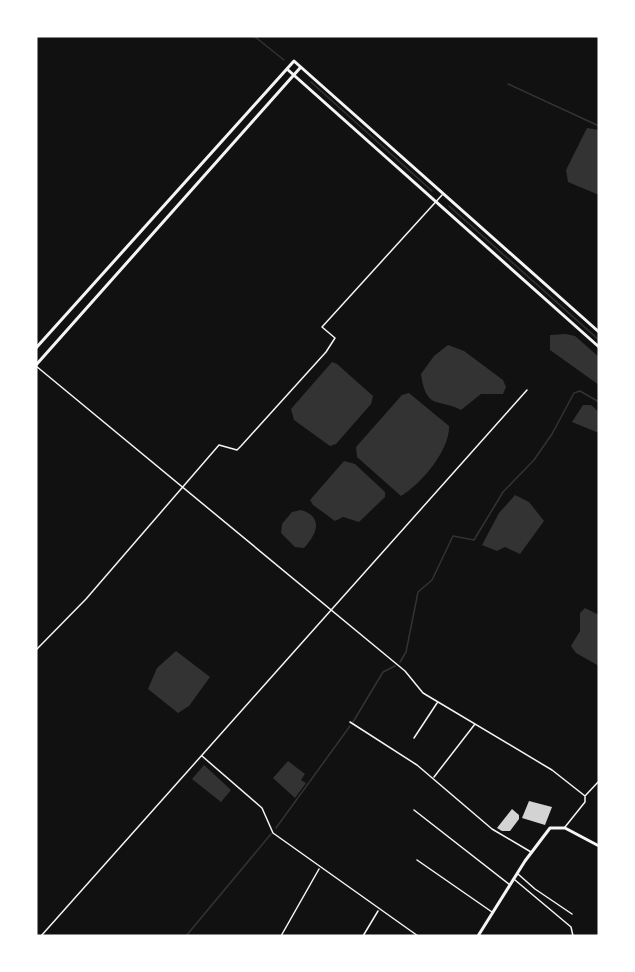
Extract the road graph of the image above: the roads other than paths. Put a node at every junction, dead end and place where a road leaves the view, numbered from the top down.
1 (300, 67) junction
2 (286, 69) junction
3 (294, 75) junction
4 (443, 193) junction
5 (436, 201) junction
6 (599, 332) edge
7 (599, 347) edge
8 (36, 348) edge
9 (36, 365) edge
10 (527, 390) dead end
11 (182, 487) junction
12 (331, 609) junction
13 (36, 650) edge
14 (437, 702) junction
15 (350, 722) dead end
16 (476, 723) junction
17 (414, 738) dead end
18 (201, 756) junction
19 (433, 778) junction
20 (599, 781) edge
21 (585, 796) junction
22 (414, 810) dead end
23 (565, 828) junction
24 (599, 846) edge
25 (532, 852) junction
26 (417, 860) dead end
27 (320, 868) junction
28 (518, 873) junction
29 (514, 879) junction
30 (510, 885) junction
31 (379, 910) junction
32 (493, 913) junction
33 (572, 914) dead end
34 (41, 936) edge
35 (281, 936) edge
36 (363, 936) edge
37 (418, 936) edge
38 (478, 936) edge
39 (573, 936) edge

1 - 2 street
1 - 3 street
1 - 4 street
2 - 3 street
2 - 8 street
3 - 5 street
3 - 9 street
4 - 5 lane
4 - 6 street
5 - 7 street
5 - 11 lane
9 - 11 lane
10 - 12 lane
11 - 12 lane
11 - 13 lane
12 - 14 lane
12 - 18 lane
14 - 16 lane
14 - 17 lane
15 - 19 lane
16 - 19 lane
16 - 21 lane
18 - 27 lane
18 - 34 lane
19 - 25 lane
20 - 21 lane
21 - 23 lane
22 - 30 lane
23 - 24 street
23 - 25 street
25 - 28 street
26 - 32 lane
27 - 31 lane
27 - 35 lane
28 - 29 street
28 - 33 lane
29 - 30 street
29 - 39 lane
30 - 32 street
31 - 36 lane
31 - 37 lane
32 - 38 street

